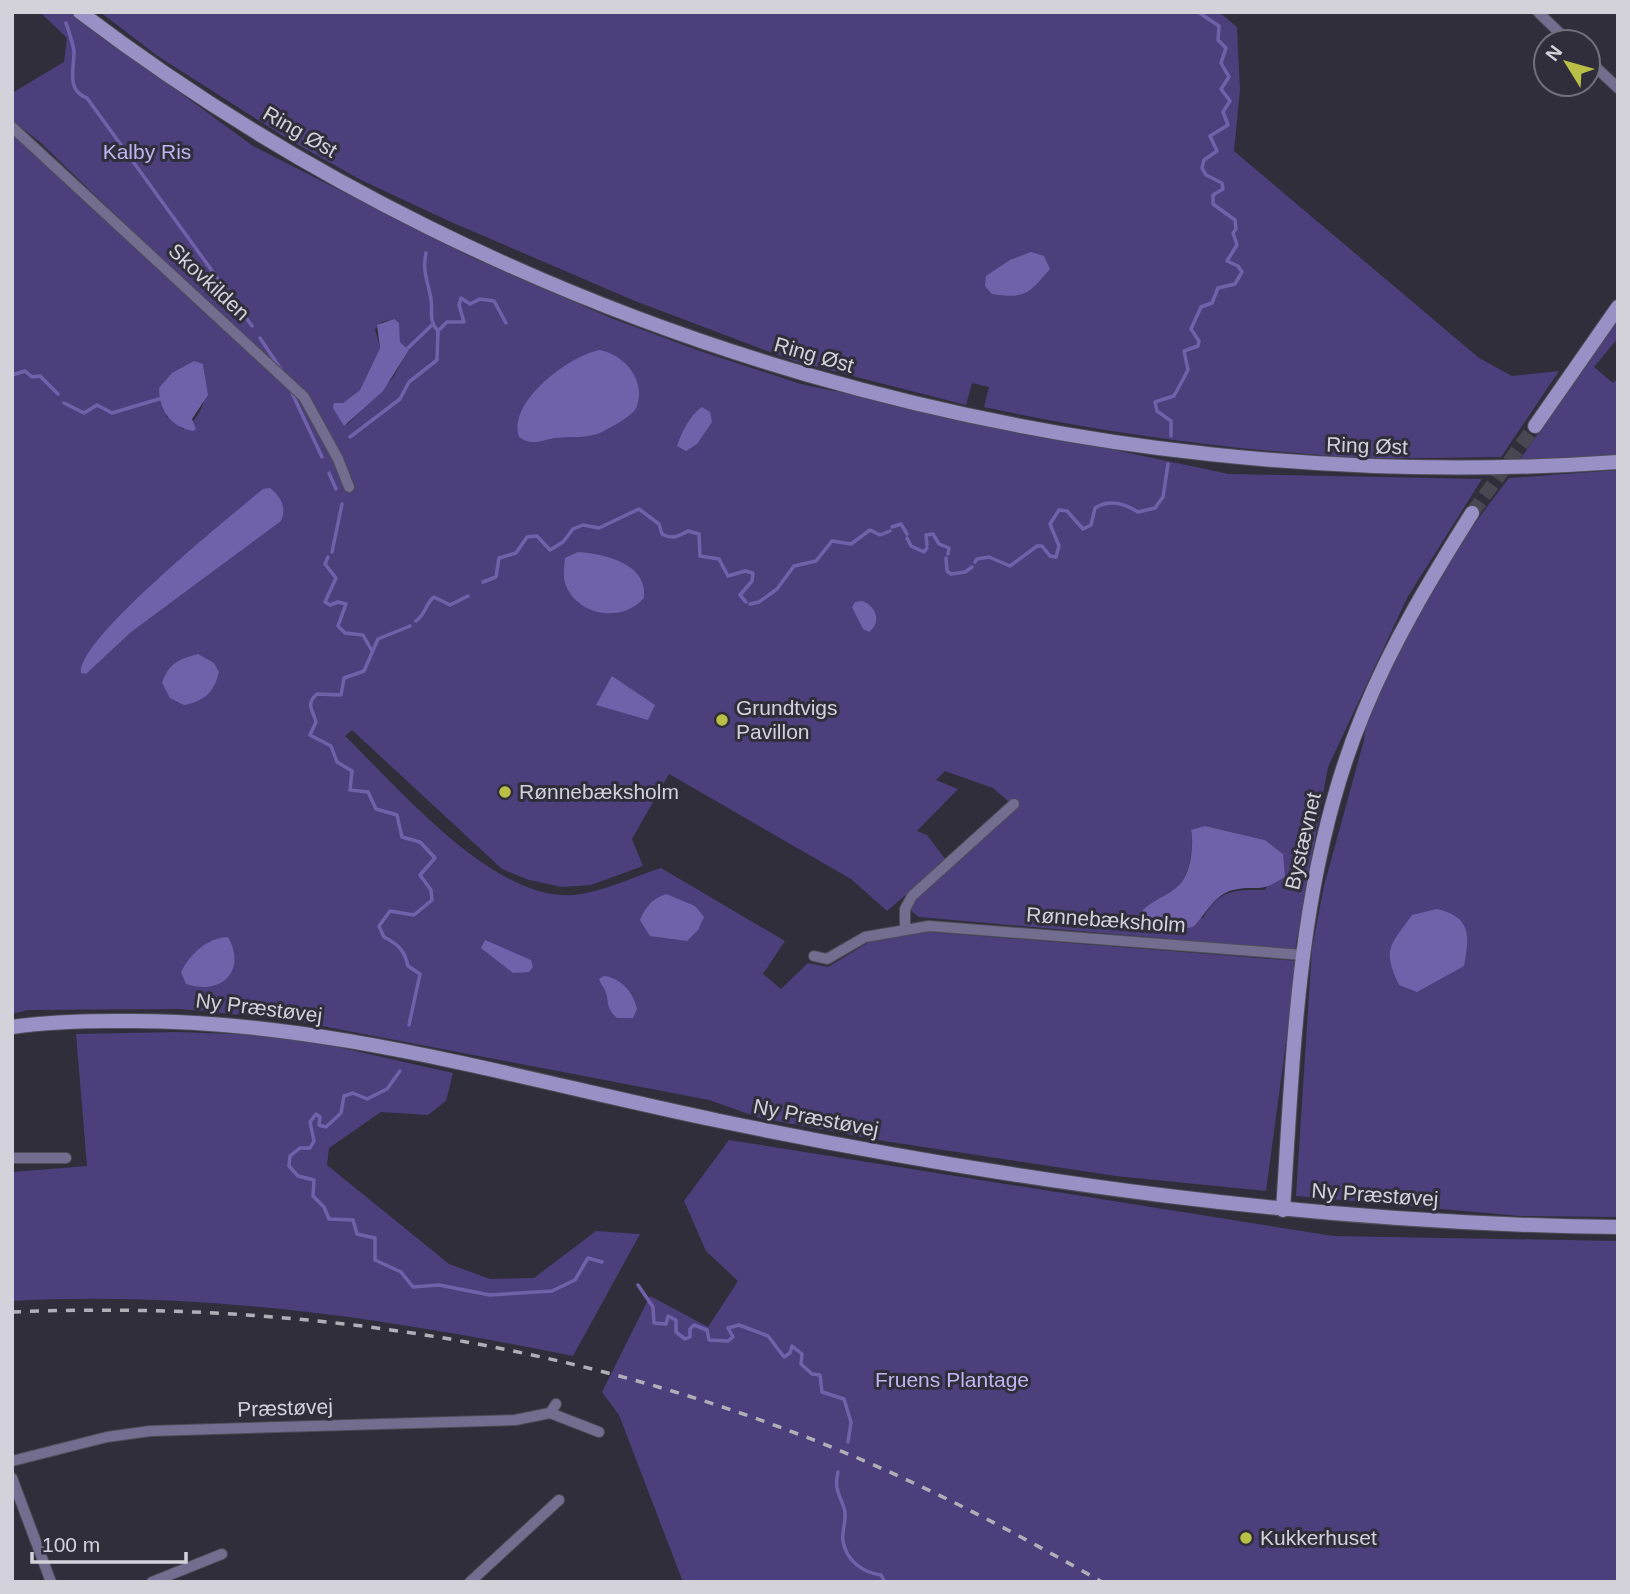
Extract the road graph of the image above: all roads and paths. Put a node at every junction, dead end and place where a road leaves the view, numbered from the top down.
1 (80, 12) edge
2 (1538, 12) edge
3 (1555, 28) edge
4 (1602, 73) edge
5 (1618, 88) edge
6 (12, 127) edge
7 (1618, 307) edge
8 (1535, 426) tunnel mouth
9 (1618, 462) edge
10 (349, 487) dead end
11 (1472, 513) tunnel mouth
12 (1014, 804) dead end
13 (905, 929) junction
14 (1303, 955) junction
15 (814, 957) dead end
16 (12, 1027) edge
17 (12, 1157) edge
18 (66, 1158) dead end
19 (1283, 1210) junction
20 (1618, 1227) edge
21 (599, 1432) dead end
22 (12, 1461) edge
23 (12, 1478) edge
24 (559, 1500) dead end
25 (222, 1555) dead end
26 (51, 1582) edge
27 (152, 1582) edge
28 (470, 1582) edge

1 - 9 street, Ring Øst
2 - 3 street
4 - 5 street
6 - 10 street, Skovkilden
7 - 8 street
11 - 14 street, Bystævnet
12 - 13 street
13 - 14 street, Rønnebæksholm
13 - 15 street, Rønnebæksholm
14 - 19 street, Bystævnet
16 - 19 street, Ny Præstøvej
17 - 18 street
19 - 20 street, Ny Præstøvej
21 - 22 street, Præstøvej
23 - 26 street
24 - 28 street
25 - 27 street

